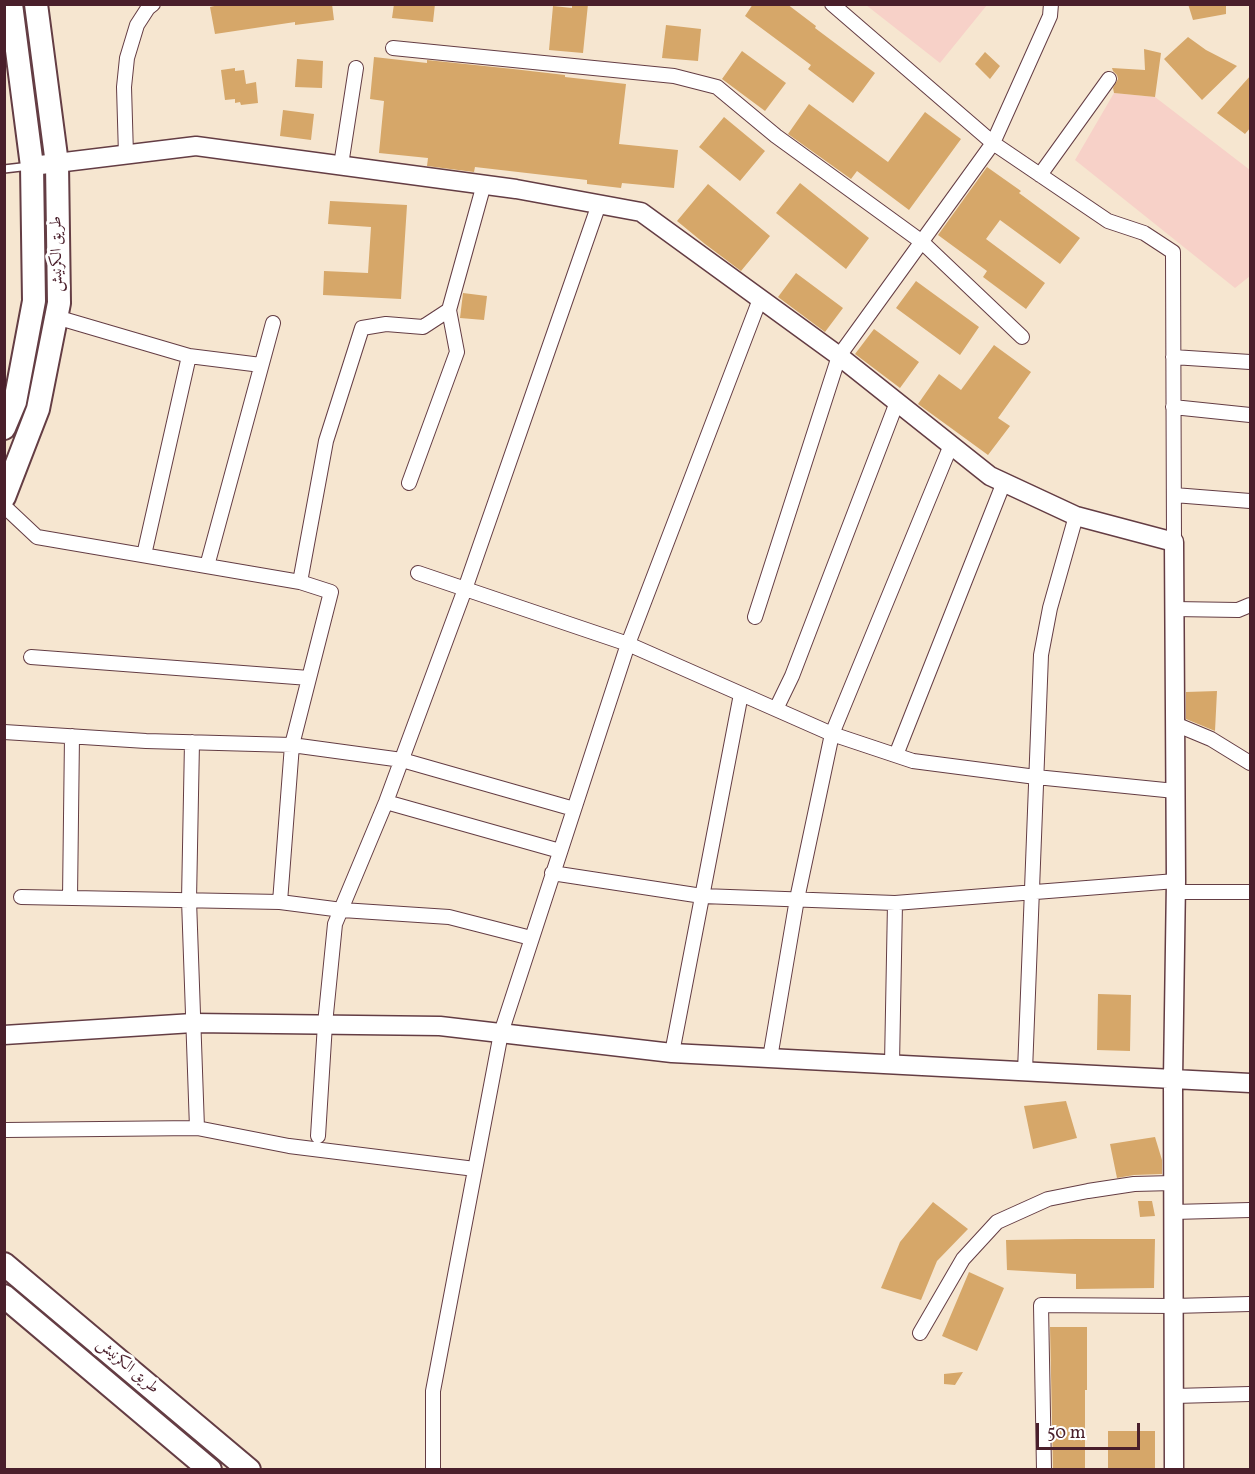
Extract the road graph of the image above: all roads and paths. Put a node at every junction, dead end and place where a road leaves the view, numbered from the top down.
1 (11, 4) edge
2 (36, 4) edge
3 (153, 4) edge
4 (832, 4) edge
5 (1051, 4) edge
6 (393, 48) dead end
7 (356, 68) dead end
8 (1109, 80) dead end
9 (993, 142) junction
10 (126, 154) junction
11 (57, 164) junction
12 (341, 165) junction
13 (33, 166) junction
14 (4, 169) edge
15 (1040, 175) junction
16 (484, 184) junction
17 (599, 204) junction
18 (922, 242) junction
19 (760, 299) junction
20 (449, 310) junction
21 (56, 317) junction
22 (273, 323) dead end
23 (1022, 337) dead end
24 (189, 356) junction
25 (839, 356) junction
26 (1173, 357) junction
27 (1251, 362) edge
28 (261, 365) junction
29 (897, 402) junction
30 (1173, 407) junction
31 (1251, 415) edge
32 (4, 428) edge
33 (951, 445) junction
34 (1004, 482) junction
35 (409, 483) dead end
36 (1174, 495) junction
37 (4, 497) edge
38 (1251, 501) edge
39 (4, 506) edge
40 (1076, 516) junction
41 (1174, 542) junction
42 (144, 555) junction
43 (207, 566) junction
44 (418, 573) dead end
45 (300, 582) junction
46 (465, 589) junction
47 (1251, 605) edge
48 (1174, 609) junction
49 (755, 617) dead end
50 (628, 645) junction
51 (31, 657) dead end
52 (309, 678) junction
53 (741, 694) junction
54 (776, 709) junction
55 (1175, 724) junction
56 (4, 732) edge
57 (832, 734) junction
58 (72, 736) junction
59 (192, 742) junction
60 (292, 745) junction
61 (896, 755) junction
62 (402, 760) junction
63 (1251, 763) edge
64 (1036, 777) junction
65 (1175, 791) junction
66 (386, 802) junction
67 (574, 809) junction
68 (560, 851) junction
69 (552, 873) junction
70 (1176, 887) junction
71 (1032, 892) junction
72 (1251, 892) edge
73 (702, 896) junction
74 (21, 897) dead end
75 (70, 898) junction
76 (798, 899) junction
77 (189, 900) junction
78 (280, 902) junction
79 (895, 903) junction
80 (342, 910) junction
81 (531, 938) junction
82 (193, 1023) junction
83 (325, 1024) junction
84 (501, 1033) junction
85 (4, 1035) edge
86 (672, 1053) junction
87 (770, 1058) junction
88 (892, 1064) junction
89 (1025, 1071) junction
90 (1173, 1078) junction
91 (1251, 1083) edge
92 (197, 1128) junction
93 (6, 1130) dead end
94 (318, 1136) dead end
95 (475, 1168) junction
96 (1173, 1183) junction
97 (1251, 1210) edge
98 (1173, 1212) junction
99 (4, 1264) edge
100 (4, 1296) edge
101 (1251, 1304) edge
102 (1173, 1306) junction
103 (920, 1333) dead end
104 (1251, 1394) edge
105 (1174, 1396) junction
106 (210, 1470) edge
107 (249, 1470) edge
108 (433, 1470) edge
109 (1044, 1470) edge
110 (1174, 1470) edge

1 - 13 main road, طريق الكرنيش
2 - 11 main road, طريق الكرنيش
3 - 10 street
4 - 9 street
5 - 9 street
6 - 18 street
7 - 12 street
8 - 15 street
9 - 15 street
9 - 18 street
10 - 11 street
10 - 12 street
11 - 13 street
11 - 21 main road, طريق الكرنيش
12 - 16 street
13 - 14 lane
13 - 32 main road, طريق الكرنيش
15 - 26 street
16 - 17 street
16 - 20 street
17 - 19 street
17 - 46 street
18 - 23 street
18 - 25 street
19 - 25 street
19 - 50 street
20 - 35 street
20 - 45 street
21 - 24 street
21 - 37 main road, طريق الكرنيش
22 - 28 street
24 - 28 street
24 - 42 street
25 - 29 street
25 - 49 street
26 - 27 street
26 - 30 street
28 - 43 street
29 - 33 street
29 - 54 street
30 - 31 street
30 - 36 street
33 - 34 street
33 - 57 street
34 - 40 street
34 - 61 street
36 - 38 street
36 - 41 street
39 - 42 street
40 - 41 street
40 - 64 street
41 - 48 street
42 - 43 street
43 - 45 street
44 - 46 street
45 - 52 street
46 - 50 street
46 - 62 street
47 - 48 street
48 - 55 street
50 - 53 street
50 - 67 street
51 - 52 street
52 - 60 street
53 - 54 street
53 - 73 street
54 - 57 street
55 - 63 street
55 - 65 street
56 - 58 street
57 - 61 street
57 - 76 street
58 - 59 street
58 - 75 street
59 - 60 street
59 - 77 street
60 - 62 street
60 - 78 street
61 - 64 street
62 - 66 street
62 - 67 street
64 - 65 street
64 - 71 street
65 - 70 street
66 - 68 street
66 - 80 street
67 - 68 street
68 - 69 street
69 - 73 street
69 - 81 street
70 - 71 street
70 - 72 street
70 - 90 street
71 - 79 street
71 - 89 street
73 - 76 street
73 - 86 street
74 - 75 street
75 - 77 street
76 - 79 street
76 - 87 street
77 - 78 street
77 - 82 street
78 - 80 street
79 - 88 street
80 - 81 street
80 - 83 street
81 - 84 street
82 - 83 street
82 - 85 street
82 - 92 street
83 - 84 street
83 - 94 street
84 - 86 street
84 - 95 street
86 - 87 street
87 - 88 street
88 - 89 street
89 - 90 street
90 - 91 street
90 - 96 street
92 - 93 street
92 - 95 street
95 - 108 street
96 - 98 street
96 - 103 street
97 - 98 street
98 - 102 street
99 - 107 main road, طريق الكرنيش
100 - 106 main road, طريق الكرنيش
101 - 102 street
102 - 105 street
102 - 109 street
104 - 105 street
105 - 110 street

